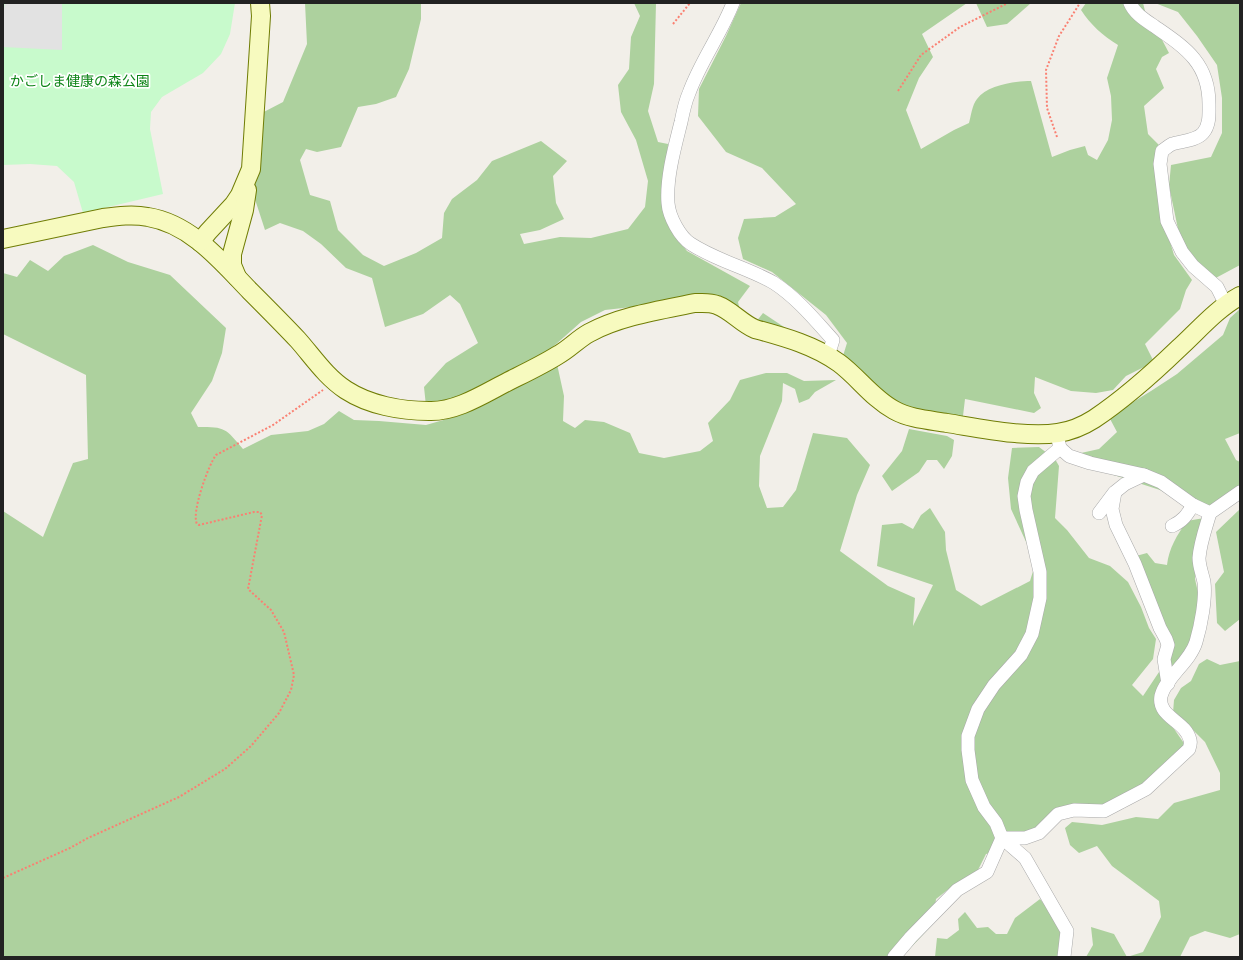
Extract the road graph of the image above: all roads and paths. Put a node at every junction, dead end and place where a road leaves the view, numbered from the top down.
1 (260, 3) edge
2 (690, 3) edge
3 (733, 3) edge
4 (1008, 3) edge
5 (1080, 3) edge
6 (1130, 3) edge
7 (673, 24) dead end
8 (898, 91) dead end
9 (1058, 137) dead end
10 (251, 169) junction
11 (3, 239) edge
12 (200, 242) junction
13 (237, 278) junction
14 (1233, 301) edge
15 (828, 356) junction
16 (336, 382) junction
17 (1059, 440) junction
18 (1144, 474) junction
19 (1115, 492) junction
20 (1240, 492) edge
21 (1193, 506) junction
22 (1100, 513) dead end
23 (1210, 513) junction
24 (1172, 526) dead end
25 (1168, 684) junction
26 (1002, 838) junction
27 (3, 878) edge
28 (894, 957) edge
29 (1064, 957) edge

1 - 10 street
2 - 7 path
3 - 15 street
4 - 8 path
5 - 9 path
6 - 14 street
10 - 12 street
10 - 13 street
11 - 12 street
12 - 13 street
13 - 16 street
14 - 17 street
15 - 16 street
15 - 17 street
16 - 27 path
17 - 18 street
17 - 26 street
18 - 19 street
18 - 21 street
19 - 22 street
19 - 25 street
20 - 23 street
21 - 23 street
21 - 24 street
23 - 25 street
25 - 26 street
26 - 28 street
26 - 29 street

